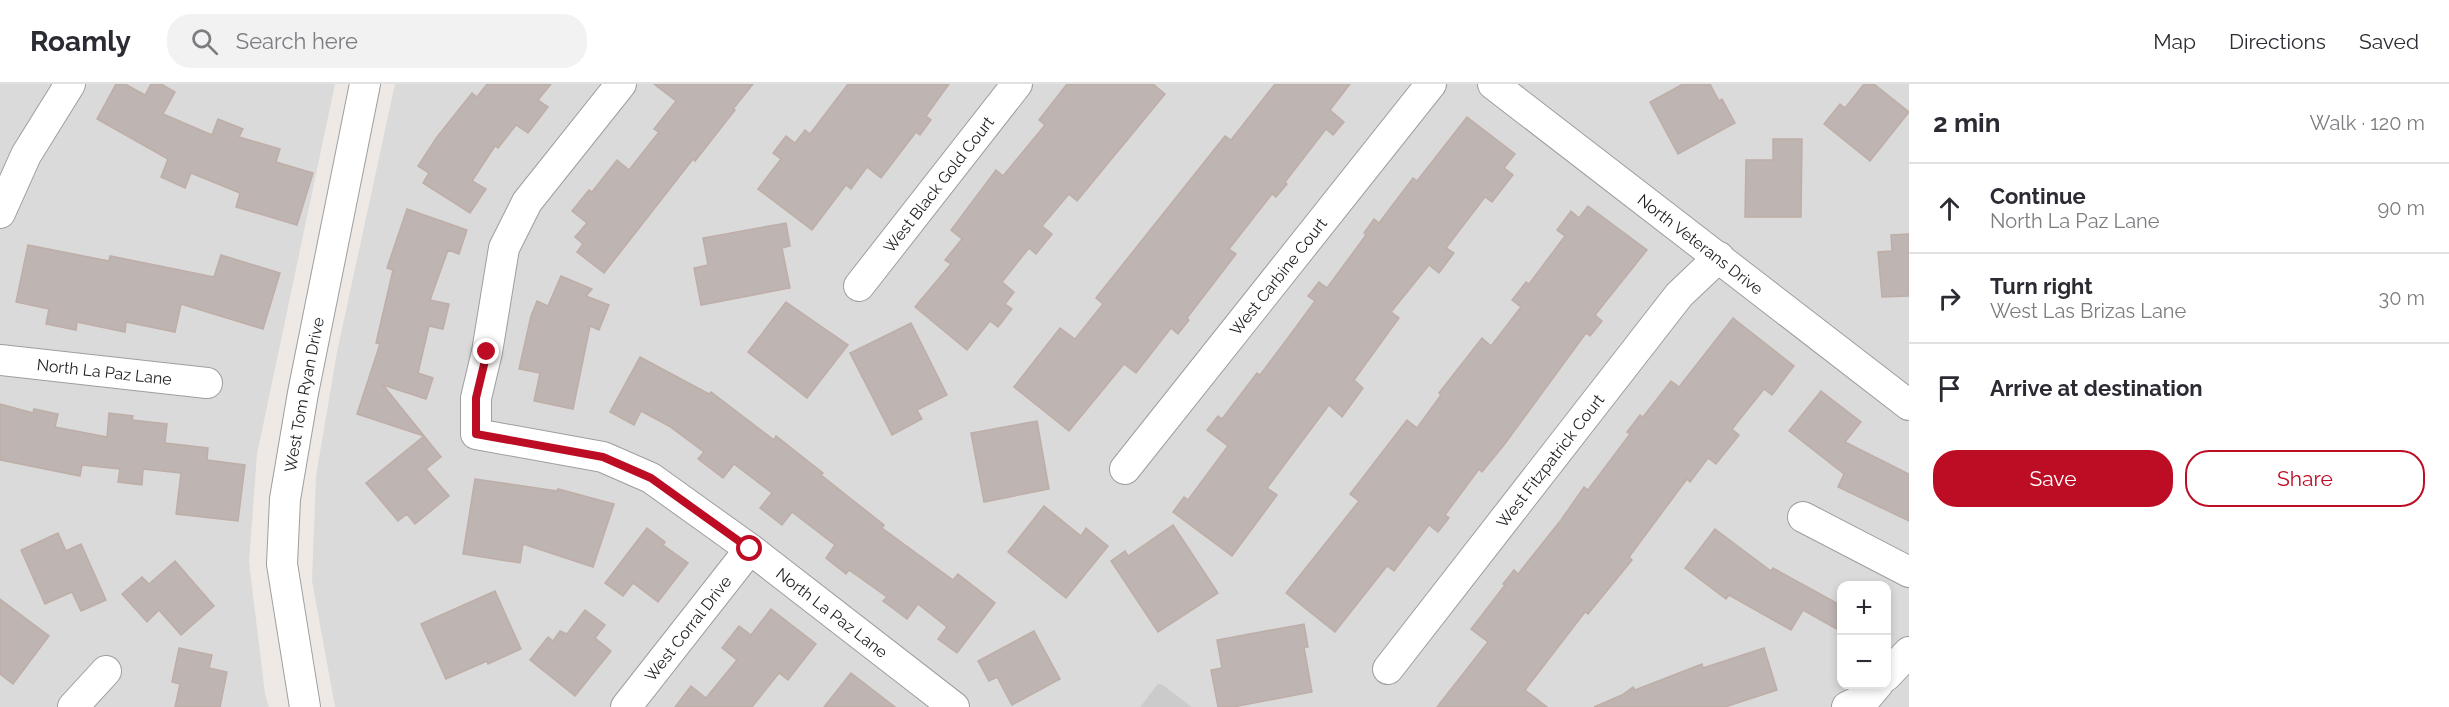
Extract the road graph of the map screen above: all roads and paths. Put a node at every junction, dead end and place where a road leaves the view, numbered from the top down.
1 (70, 84) edge
2 (366, 84) edge
3 (621, 84) edge
4 (1017, 84) edge
5 (1431, 84) edge
6 (1493, 84) edge
7 (0, 213) edge
8 (1719, 257) junction
9 (859, 286) dead end
10 (0, 360) edge
11 (207, 383) dead end
12 (1909, 405) edge
13 (1125, 469) dead end
14 (1803, 516) dead end
15 (750, 549) junction
16 (1909, 572) edge
17 (1909, 652) edge
18 (1388, 669) dead end
19 (106, 671) dead end
20 (1891, 672) edge
21 (1874, 689) edge
22 (73, 707) edge
23 (305, 707) edge
24 (626, 707) edge
25 (954, 707) edge
26 (1847, 707) edge

1 - 7 street
2 - 23 street, West Tom Ryan Drive
3 - 15 street, North La Paz Lane
4 - 9 street, West Black Gold Court
5 - 13 street, West Carbine Court
6 - 8 street, North Veterans Drive
8 - 12 street, North Veterans Drive
8 - 18 street, West Fitzpatrick Court
10 - 11 street, North La Paz Lane
14 - 16 street
15 - 24 street, West Corral Drive
15 - 25 street, North La Paz Lane
17 - 20 street
19 - 22 street
21 - 26 street

